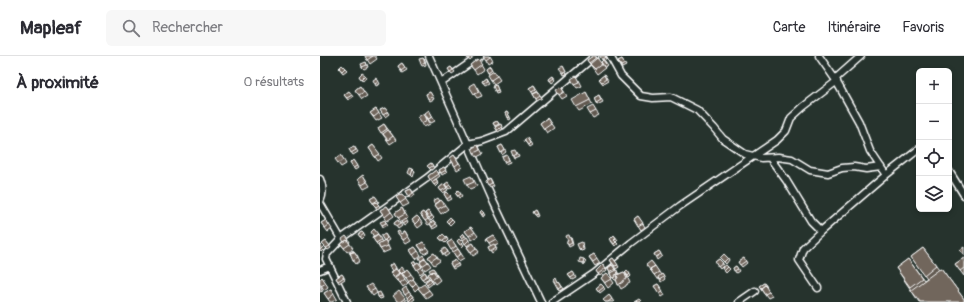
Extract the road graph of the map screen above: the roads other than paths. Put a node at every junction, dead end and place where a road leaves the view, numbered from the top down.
1 (429, 56) edge
2 (480, 56) edge
3 (595, 56) edge
4 (610, 56) edge
5 (820, 56) edge
6 (861, 56) edge
7 (836, 80) junction
8 (441, 83) junction
9 (468, 144) junction
10 (916, 151) edge
11 (754, 156) junction
12 (770, 158) junction
13 (881, 167) junction
14 (886, 175) junction
15 (952, 176) edge
16 (320, 179) edge
17 (964, 195) edge
18 (320, 203) edge
19 (821, 231) junction
20 (341, 239) junction
21 (330, 266) junction
22 (320, 270) edge
23 (818, 288) dead end
24 (755, 291) dead end
25 (347, 302) edge
26 (541, 302) edge
27 (552, 302) edge
28 (739, 302) edge

1 - 8 street
2 - 8 street
3 - 9 street
4 - 11 street
5 - 7 street
6 - 7 street
7 - 11 street
7 - 13 street
8 - 9 street
9 - 20 street
9 - 26 street
10 - 14 street
11 - 12 street
11 - 27 street
12 - 13 street
12 - 19 street
13 - 14 street
14 - 19 street
15 - 17 street
16 - 18 street
18 - 20 street
19 - 23 street
20 - 21 street
21 - 22 street
21 - 25 street
24 - 28 street

